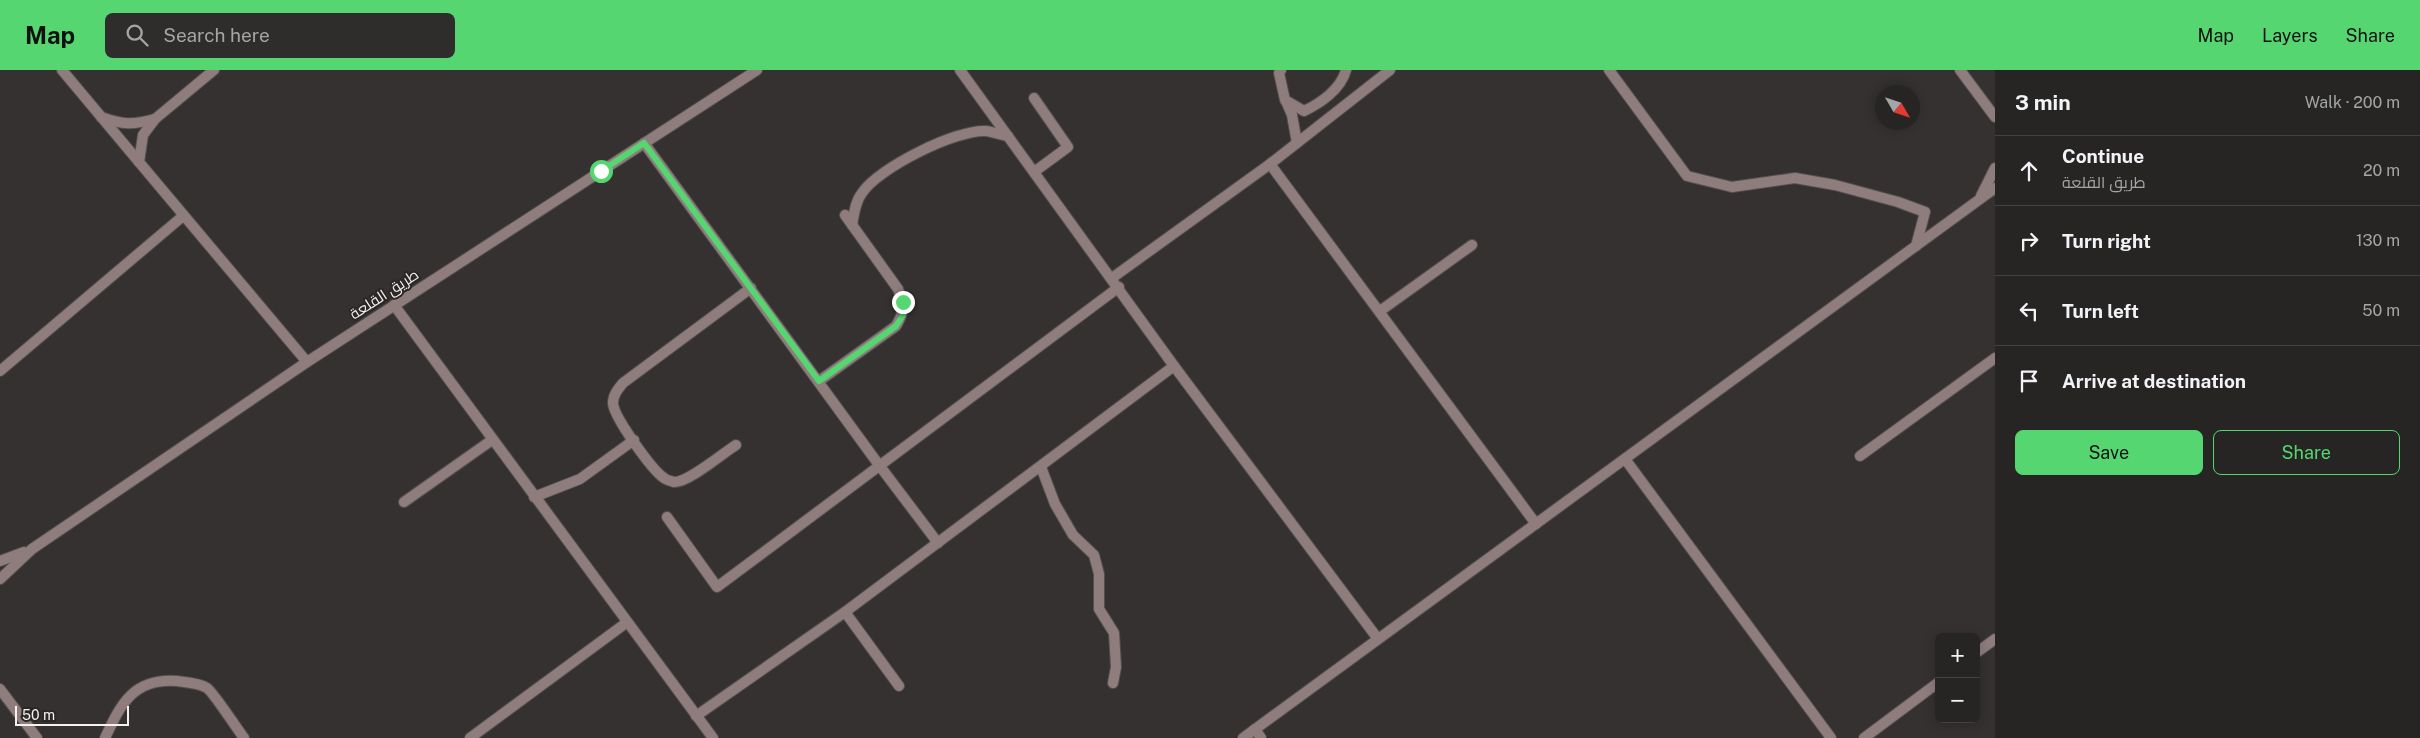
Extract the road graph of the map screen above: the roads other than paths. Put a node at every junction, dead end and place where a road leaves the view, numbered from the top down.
1 (62, 70) edge
2 (214, 70) edge
3 (757, 70) edge
4 (960, 70) edge
5 (1272, 70) edge
6 (1281, 70) edge
7 (1346, 70) edge
8 (1390, 70) edge
9 (1609, 70) edge
10 (1960, 70) edge
11 (1034, 98) dead end
12 (1286, 100) junction
13 (100, 116) junction
14 (1995, 117) edge
15 (155, 119) junction
16 (1008, 136) junction
17 (644, 143) junction
18 (1297, 143) junction
19 (139, 162) junction
20 (1270, 164) junction
21 (1995, 168) edge
22 (1034, 172) junction
23 (1995, 188) edge
24 (1980, 199) junction
25 (845, 215) dead end
26 (183, 216) junction
27 (852, 225) junction
28 (1472, 244) dead end
29 (1916, 246) junction
30 (1112, 278) junction
31 (1119, 287) junction
32 (751, 288) junction
33 (394, 305) junction
34 (1380, 311) junction
35 (1995, 358) edge
36 (307, 362) junction
37 (1174, 366) junction
38 (0, 371) edge
39 (819, 381) junction
40 (492, 440) junction
41 (634, 440) junction
42 (736, 445) dead end
43 (1860, 456) dead end
44 (1625, 459) junction
45 (879, 465) junction
46 (1041, 467) junction
47 (534, 497) junction
48 (404, 502) dead end
49 (667, 517) dead end
50 (1536, 524) junction
51 (938, 543) junction
52 (32, 549) junction
53 (0, 561) edge
54 (0, 579) edge
55 (844, 612) junction
56 (626, 624) junction
57 (1378, 639) junction
58 (1995, 639) edge
59 (1980, 650) edge
60 (1113, 684) dead end
61 (1935, 685) edge
62 (899, 686) dead end
63 (1, 689) edge
64 (696, 716) junction
65 (1255, 729) junction
66 (37, 738) edge
67 (105, 738) edge
68 (244, 738) edge
69 (470, 738) edge
70 (713, 738) edge
71 (1243, 738) edge
72 (1261, 738) edge
73 (1831, 738) edge
74 (1864, 738) edge

1 - 13 street
2 - 15 street
3 - 17 street, طريق القلعة
4 - 16 street
5 - 12 street
6 - 12 street
7 - 12 street
8 - 18 street
9 - 29 street
10 - 14 street
11 - 22 street
12 - 18 street
13 - 15 street
13 - 19 street
15 - 19 street
16 - 22 street
16 - 27 street
17 - 32 street
17 - 33 street, طريق القلعة
18 - 20 street
19 - 26 street
20 - 30 street
20 - 34 street
21 - 24 street
22 - 30 street
23 - 24 street
24 - 29 street
25 - 27 street
26 - 36 street
26 - 38 street
27 - 39 street
28 - 34 street
29 - 44 street
30 - 31 street
31 - 37 street
31 - 45 street
32 - 39 street
32 - 41 street
33 - 36 street, طريق القلعة
33 - 40 street
34 - 50 street
35 - 43 street
36 - 52 street, طريق القلعة
37 - 46 street
37 - 57 street
39 - 45 street
40 - 47 street
40 - 48 street
41 - 42 street
41 - 47 street
44 - 50 street
44 - 73 street
45 - 49 street
45 - 51 street
46 - 51 street
46 - 60 street
47 - 56 street
50 - 57 street
51 - 55 street
52 - 53 street, طريق القلعة
52 - 54 street, طريق القلعة
55 - 62 street
55 - 64 street
56 - 64 street
56 - 69 street
57 - 65 street
58 - 59 street
61 - 74 street
63 - 66 street
64 - 70 street
65 - 71 street
65 - 72 street
67 - 68 street

